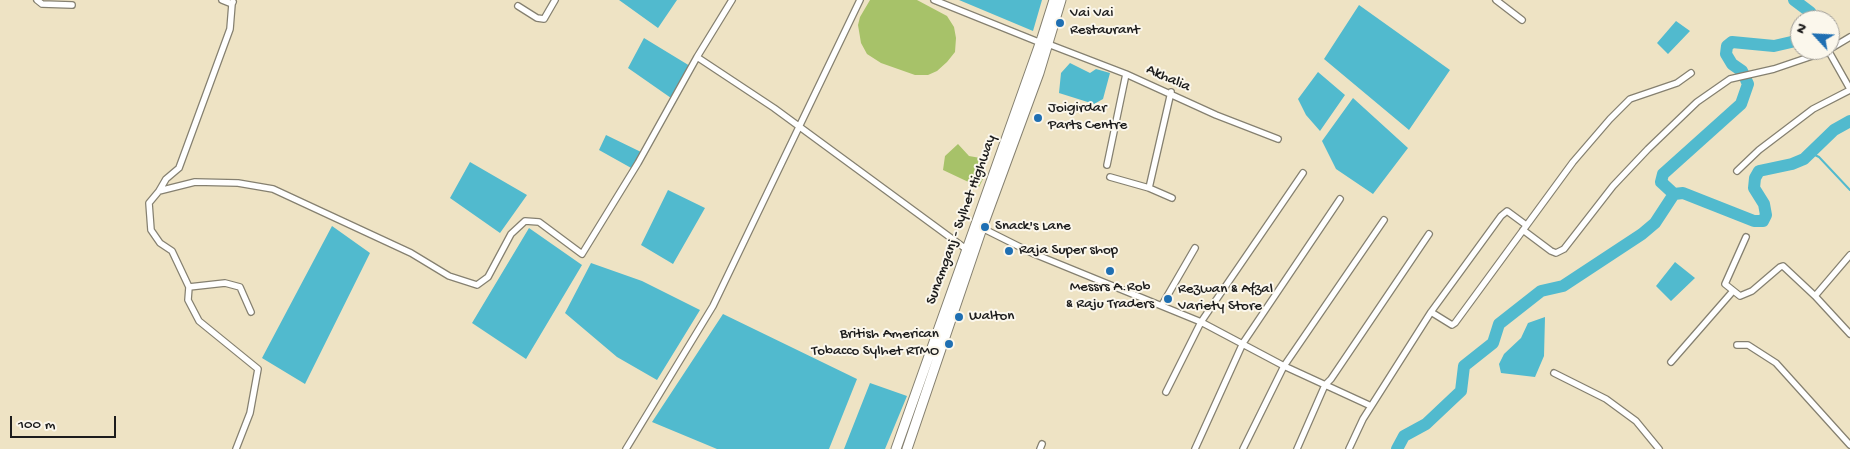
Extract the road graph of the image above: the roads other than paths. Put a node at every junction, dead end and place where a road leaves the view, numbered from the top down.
1 (37, 0) edge
2 (222, 0) edge
3 (555, 0) edge
4 (732, 0) edge
5 (860, 0) edge
6 (934, 0) edge
7 (1054, 0) edge
8 (1061, 0) edge
9 (1496, 0) edge
10 (233, 2) edge
11 (72, 4) dead end
12 (518, 6) dead end
13 (1522, 20) dead end
14 (1044, 44) junction
15 (697, 57) junction
16 (1804, 60) edge
17 (1834, 60) edge
18 (1691, 73) dead end
19 (1126, 74) junction
20 (1850, 89) edge
21 (1171, 92) junction
22 (798, 126) junction
23 (1278, 139) dead end
24 (1107, 165) dead end
25 (1737, 171) dead end
26 (1303, 173) dead end
27 (1110, 177) dead end
28 (1149, 188) junction
29 (159, 191) junction
30 (1172, 198) dead end
31 (1340, 199) dead end
32 (1384, 220) dead end
33 (1525, 227) junction
34 (982, 228) junction
35 (1429, 234) dead end
36 (1746, 236) dead end
37 (1195, 248) dead end
38 (966, 249) junction
39 (1850, 255) edge
40 (189, 287) junction
41 (1733, 291) junction
42 (1815, 296) junction
43 (1162, 305) junction
44 (251, 312) dead end
45 (1431, 312) junction
46 (1201, 322) junction
47 (1850, 334) edge
48 (1243, 343) junction
49 (1737, 345) dead end
50 (1671, 362) dead end
51 (1284, 366) junction
52 (1554, 373) dead end
53 (1325, 385) junction
54 (1166, 392) dead end
55 (1371, 406) junction
56 (1850, 445) edge
57 (236, 449) edge
58 (626, 449) edge
59 (896, 449) edge
60 (907, 449) edge
61 (1195, 449) edge
62 (1243, 449) edge
63 (1297, 449) edge
64 (1349, 449) edge
65 (1659, 449) edge

1 - 11 street
2 - 10 street
3 - 12 street
4 - 15 street
5 - 22 street
6 - 14 street, Akhalia
7 - 14 main road, Sunamganj - Sylhet Highway
8 - 14 main road, Sunamganj - Sylhet Highway
9 - 13 street
10 - 29 street
14 - 19 street, Akhalia
14 - 34 main road, Sunamganj - Sylhet Highway
14 - 38 main road, Sunamganj - Sylhet Highway
15 - 22 street
15 - 29 street
16 - 33 street
17 - 20 street
18 - 33 street
19 - 21 street, Akhalia
19 - 24 street
20 - 25 street
21 - 23 street, Akhalia
21 - 28 street
22 - 38 street
22 - 58 street
26 - 46 street
27 - 28 street
28 - 30 street
29 - 40 street
31 - 48 street
32 - 51 street
33 - 45 street
33 - 45 street
34 - 43 street
34 - 60 main road, Sunamganj - Sylhet Highway
35 - 53 street
36 - 41 street
37 - 43 street
38 - 59 main road, Sunamganj - Sylhet Highway
39 - 42 street
40 - 44 street
40 - 57 street
41 - 42 street
41 - 50 street
42 - 47 street
43 - 46 street
45 - 55 street
46 - 48 street
46 - 54 street
48 - 51 street
48 - 61 street
49 - 56 street
51 - 53 street
51 - 62 street
52 - 65 street
53 - 55 street
53 - 63 street
55 - 64 street

